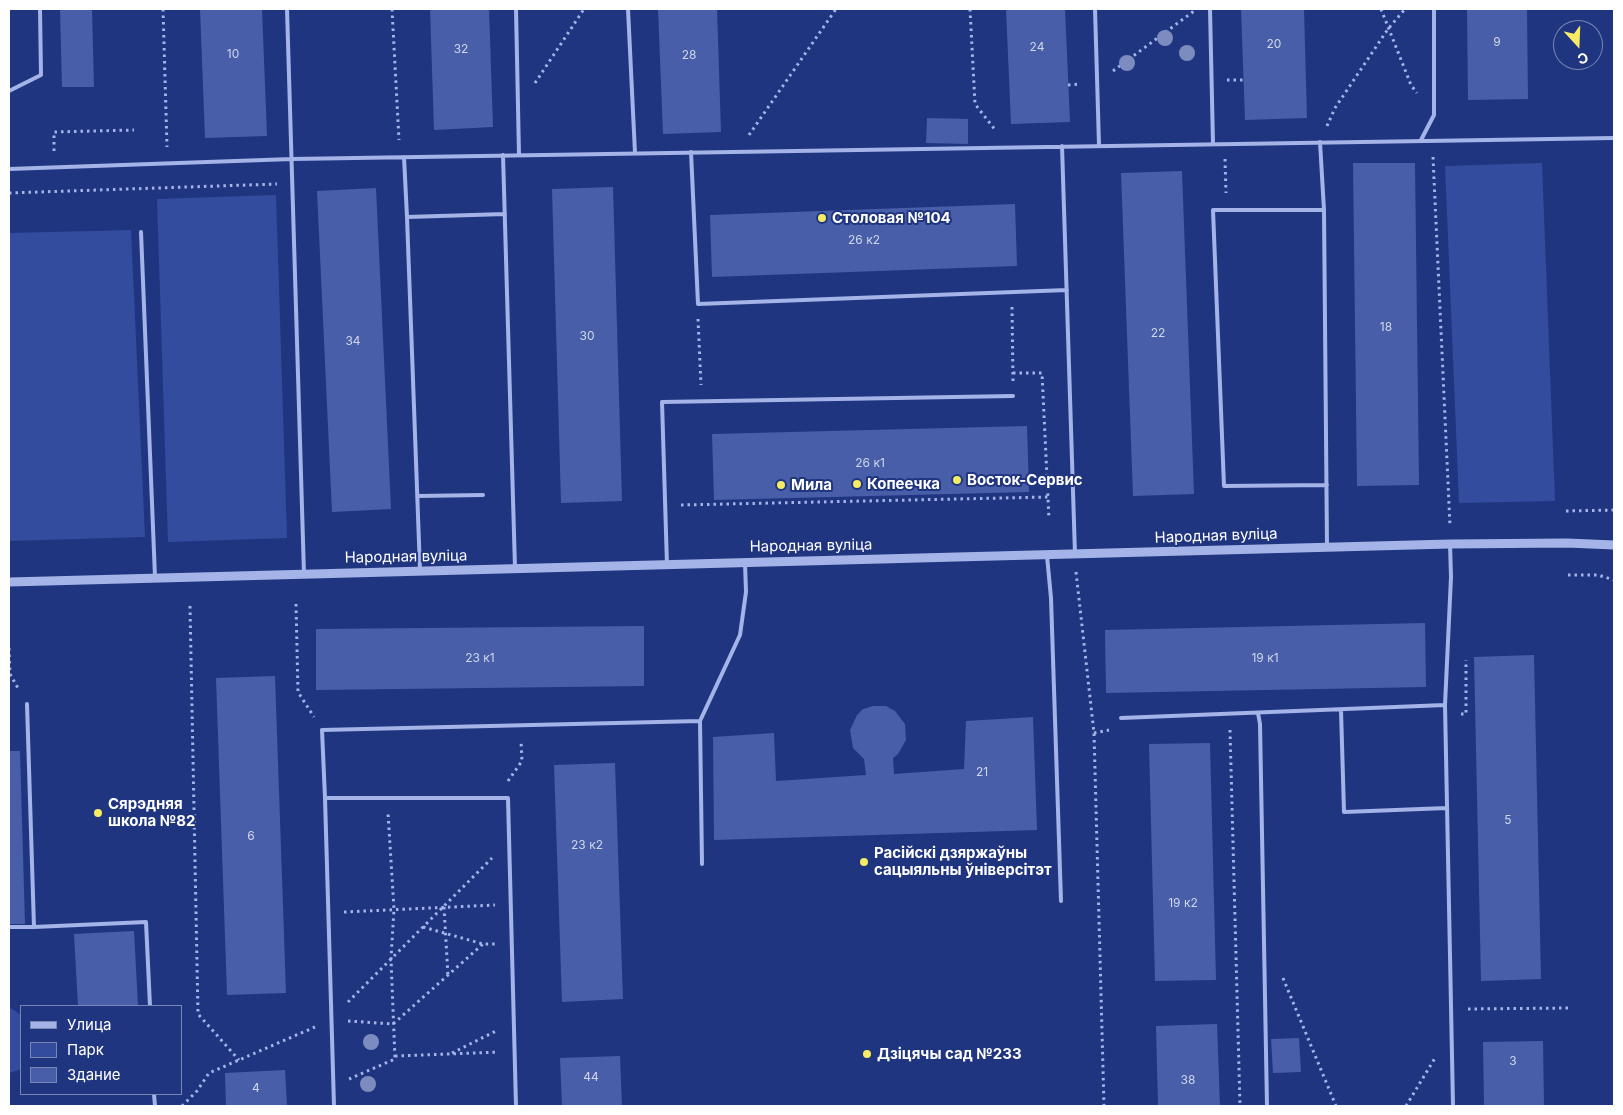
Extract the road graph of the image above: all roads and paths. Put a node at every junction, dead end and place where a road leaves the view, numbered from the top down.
1 (40, 9) edge
2 (163, 9) edge
3 (287, 9) edge
4 (392, 9) edge
5 (516, 9) edge
6 (584, 9) edge
7 (628, 9) edge
8 (836, 9) edge
9 (970, 9) edge
10 (1095, 9) edge
11 (1196, 9) edge
12 (1210, 9) edge
13 (1381, 9) edge
14 (1405, 9) edge
15 (1434, 9) edge
16 (1388, 29) junction
17 (1097, 83) junction
18 (1068, 85) dead end
19 (9, 91) edge
20 (519, 108) junction
21 (1434, 115) junction
22 (134, 130) dead end
23 (1614, 138) edge
24 (1421, 140) junction
25 (1433, 140) junction
26 (1320, 142) junction
27 (1213, 144) junction
28 (1099, 145) junction
29 (1062, 146) junction
30 (1009, 147) junction
31 (46, 152) dead end
32 (690, 152) junction
33 (737, 152) junction
34 (634, 153) junction
35 (503, 155) junction
36 (520, 155) junction
37 (404, 157) junction
38 (292, 159) junction
39 (167, 163) junction
40 (9, 169) edge
41 (292, 183) junction
42 (168, 187) junction
43 (9, 193) edge
44 (1324, 210) junction
45 (505, 214) junction
46 (407, 217) junction
47 (141, 232) dead end
48 (1067, 290) junction
49 (698, 304) junction
50 (1012, 310) dead end
51 (1013, 373) junction
52 (1013, 396) joint
53 (701, 400) junction
54 (1327, 485) junction
55 (483, 495) dead end
56 (417, 496) junction
57 (1048, 497) junction
58 (666, 506) junction
59 (1614, 510) edge
60 (1566, 511) dead end
61 (1049, 519) dead end
62 (1450, 544) junction
63 (1614, 545) edge
64 (1328, 547) junction
65 (1075, 554) junction
66 (1047, 555) junction
67 (744, 562) junction
68 (667, 565) junction
69 (515, 569) junction
70 (420, 570) junction
71 (304, 574) junction
72 (1568, 575) dead end
73 (155, 577) junction
74 (1614, 580) edge
75 (9, 582) edge
76 (296, 604) dead end
77 (190, 606) dead end
78 (9, 648) edge
79 (10, 674) edge
80 (27, 704) dead end
81 (1445, 705) junction
82 (1341, 710) junction
83 (1258, 713) junction
84 (1121, 718) dead end
85 (700, 721) junction
86 (1230, 725) dead end
87 (322, 730) junction
88 (522, 761) dead end
89 (325, 798) junction
90 (388, 798) junction
91 (496, 798) junction
92 (1447, 808) junction
93 (493, 857) dead end
94 (702, 864) dead end
95 (1061, 901) dead end
96 (510, 904) junction
97 (444, 906) junction
98 (394, 909) junction
99 (327, 913) junction
100 (9, 927) edge
101 (34, 927) junction
102 (423, 927) junction
103 (445, 933) junction
104 (512, 943) junction
105 (483, 944) junction
106 (390, 959) junction
107 (448, 976) junction
108 (1283, 977) dead end
109 (150, 1005) edge
110 (1570, 1008) dead end
111 (330, 1020) junction
112 (514, 1022) junction
113 (393, 1024) junction
114 (1451, 1031) junction
115 (515, 1052) junction
116 (450, 1054) junction
117 (395, 1056) junction
118 (239, 1060) junction
119 (333, 1087) junction
120 (182, 1106) edge
121 (334, 1106) edge
122 (516, 1106) edge
123 (1104, 1106) edge
124 (1240, 1106) edge
125 (1267, 1106) edge
126 (1336, 1106) edge
127 (1406, 1106) edge
128 (1453, 1106) edge

1 - 19 lane
2 - 39 path
3 - 38 lane
4 - 37 path
5 - 20 lane
6 - 20 path
7 - 34 lane
8 - 33 path
9 - 30 path
10 - 17 lane
11 - 17 path
12 - 27 lane
13 - 16 path
14 - 16 path
15 - 21 lane
16 - 21 path
16 - 26 path
17 - 18 path
17 - 28 lane
20 - 36 lane
21 - 24 lane
22 - 31 path
23 - 25 lane
24 - 25 lane
24 - 26 lane
25 - 62 path
26 - 27 lane
26 - 44 lane
27 - 28 lane
28 - 29 lane
29 - 30 lane
29 - 48 lane
30 - 33 lane
32 - 33 lane
32 - 34 lane
32 - 49 lane
34 - 36 lane
35 - 36 lane
35 - 37 lane
35 - 45 lane
37 - 38 lane
37 - 46 lane
38 - 39 lane
38 - 41 lane
39 - 40 lane
39 - 42 path
41 - 42 path
41 - 71 lane
42 - 43 path
44 - 54 lane
44 - 54 lane
45 - 46 lane
45 - 69 lane
46 - 56 lane
47 - 73 lane
48 - 49 lane
48 - 65 lane
49 - 53 path
50 - 51 path
51 - 52 path
51 - 57 path
52 - 53 lane
53 - 58 lane
54 - 64 lane
55 - 56 lane
56 - 70 lane
57 - 58 path
57 - 61 path
58 - 68 lane
59 - 60 path
62 - 63 street, Народная вуліца
62 - 64 street, Народная вуліца
62 - 81 lane
64 - 65 street, Народная вуліца
65 - 66 street, Народная вуліца
65 - 123 path
66 - 67 street, Народная вуліца
66 - 95 lane
67 - 68 street, Народная вуліца
67 - 85 lane
68 - 69 street, Народная вуліца
69 - 70 street, Народная вуліца
70 - 71 street, Народная вуліца
71 - 73 street, Народная вуліца
72 - 74 path
73 - 75 street, Народная вуліца
76 - 87 path
77 - 118 path
78 - 79 path
80 - 101 lane
81 - 82 lane
81 - 92 lane
82 - 83 lane
82 - 92 lane
83 - 84 lane
83 - 125 lane
85 - 87 lane
85 - 94 lane
86 - 124 path
87 - 89 lane
88 - 91 path
89 - 90 lane
89 - 99 lane
90 - 91 lane
90 - 98 path
91 - 96 lane
92 - 114 lane
93 - 97 path
96 - 97 path
96 - 104 lane
97 - 98 path
97 - 102 path
97 - 103 path
98 - 99 path
98 - 106 path
99 - 111 lane
100 - 101 lane
101 - 109 lane
102 - 103 path
102 - 106 path
103 - 105 path
103 - 107 path
104 - 105 path
104 - 112 lane
105 - 107 path
106 - 111 path
106 - 113 path
107 - 113 path
108 - 126 path
110 - 114 path
111 - 113 path
111 - 118 path
111 - 119 lane
112 - 115 lane
112 - 116 path
113 - 117 path
114 - 127 path
114 - 128 lane
115 - 116 path
115 - 122 lane
116 - 117 path
117 - 119 path
118 - 120 path
119 - 121 lane

